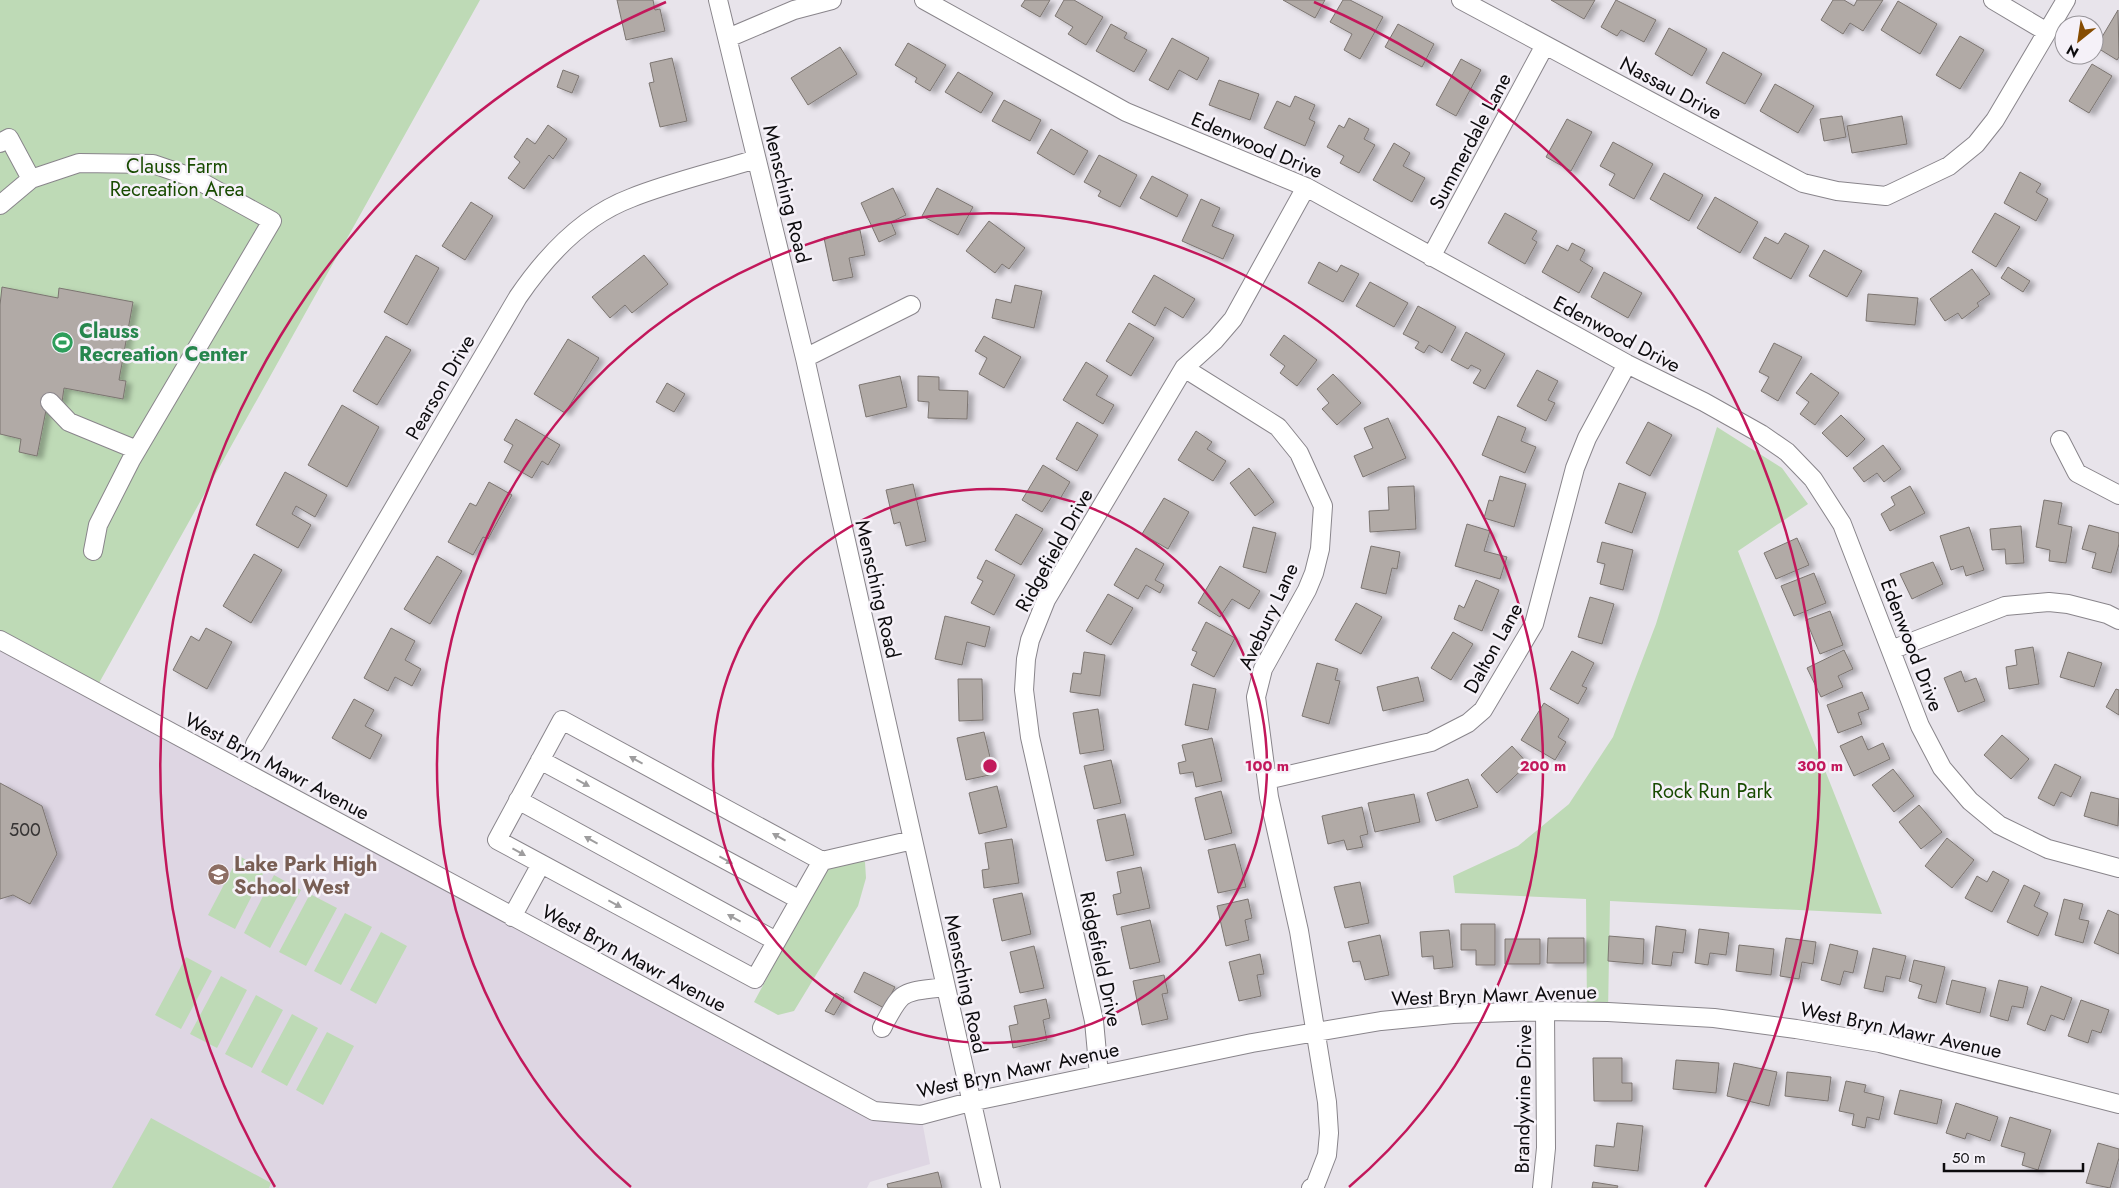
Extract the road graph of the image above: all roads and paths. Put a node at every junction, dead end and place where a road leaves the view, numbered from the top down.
1 (718, 0) edge
2 (832, 0) edge
3 (924, 0) edge
4 (1461, 0) edge
5 (1993, 0) edge
6 (2066, 0) edge
7 (2047, 32) junction
8 (728, 38) junction
9 (1545, 45) junction
10 (0, 143) edge
11 (756, 160) junction
12 (31, 179) junction
13 (1306, 187) junction
14 (0, 205) edge
15 (1431, 257) junction
16 (911, 305) dead end
17 (805, 358) junction
18 (1627, 364) junction
19 (1184, 368) junction
20 (50, 402) dead end
21 (2060, 440) dead end
22 (137, 450) junction
23 (2119, 495) edge
24 (93, 552) dead end
25 (2119, 620) edge
26 (0, 640) edge
27 (1891, 650) junction
28 (255, 744) dead end
29 (540, 760) junction
30 (1267, 780) junction
31 (518, 800) junction
32 (913, 840) junction
33 (822, 860) junction
34 (541, 864) junction
35 (2119, 868) edge
36 (800, 900) junction
37 (512, 917) junction
38 (776, 941) junction
39 (945, 987) junction
40 (1545, 1011) junction
41 (882, 1028) dead end
42 (1317, 1032) junction
43 (1099, 1075) junction
44 (970, 1102) junction
45 (2119, 1104) edge
46 (991, 1188) edge
47 (1311, 1188) edge
48 (1542, 1188) edge

1 - 8 street, Mensching Road
2 - 8 street
3 - 13 street, Edenwood Drive
4 - 9 street, Nassau Drive
5 - 7 street
6 - 7 street, Nassau Drive
7 - 9 street, Nassau Drive
8 - 11 street, Mensching Road
9 - 15 street, Summerdale Lane
10 - 12 street
11 - 17 street, Mensching Road
11 - 28 street, Pearson Drive
12 - 14 street
12 - 22 street
13 - 15 street, Edenwood Drive
13 - 19 street, Ridgefield Drive
15 - 18 street, Edenwood Drive
16 - 17 street
17 - 32 street, Mensching Road
18 - 27 street, Edenwood Drive
18 - 30 street, Dalton Lane
19 - 30 street, Avebury Lane
19 - 43 street, Ridgefield Drive
20 - 22 street
21 - 23 street
22 - 24 street
25 - 27 street
26 - 37 street, West Bryn Mawr Avenue
27 - 35 street, Edenwood Drive
29 - 31 street
33 -> 29 street
29 -> 36 street
30 - 42 street, Avebury Lane
31 -> 34 street
38 -> 31 street
32 - 33 street
32 - 39 street, Mensching Road
33 - 36 street
34 - 37 street
34 -> 38 street
36 - 38 street
37 - 44 street, West Bryn Mawr Avenue
39 - 41 street
39 - 44 street, Mensching Road
40 - 42 street, West Bryn Mawr Avenue
40 - 45 street, West Bryn Mawr Avenue
40 - 48 street, Brandywine Drive
42 - 43 street, West Bryn Mawr Avenue
42 - 47 street, Avebury Lane
43 - 44 street, West Bryn Mawr Avenue
44 - 46 street, Mensching Road

